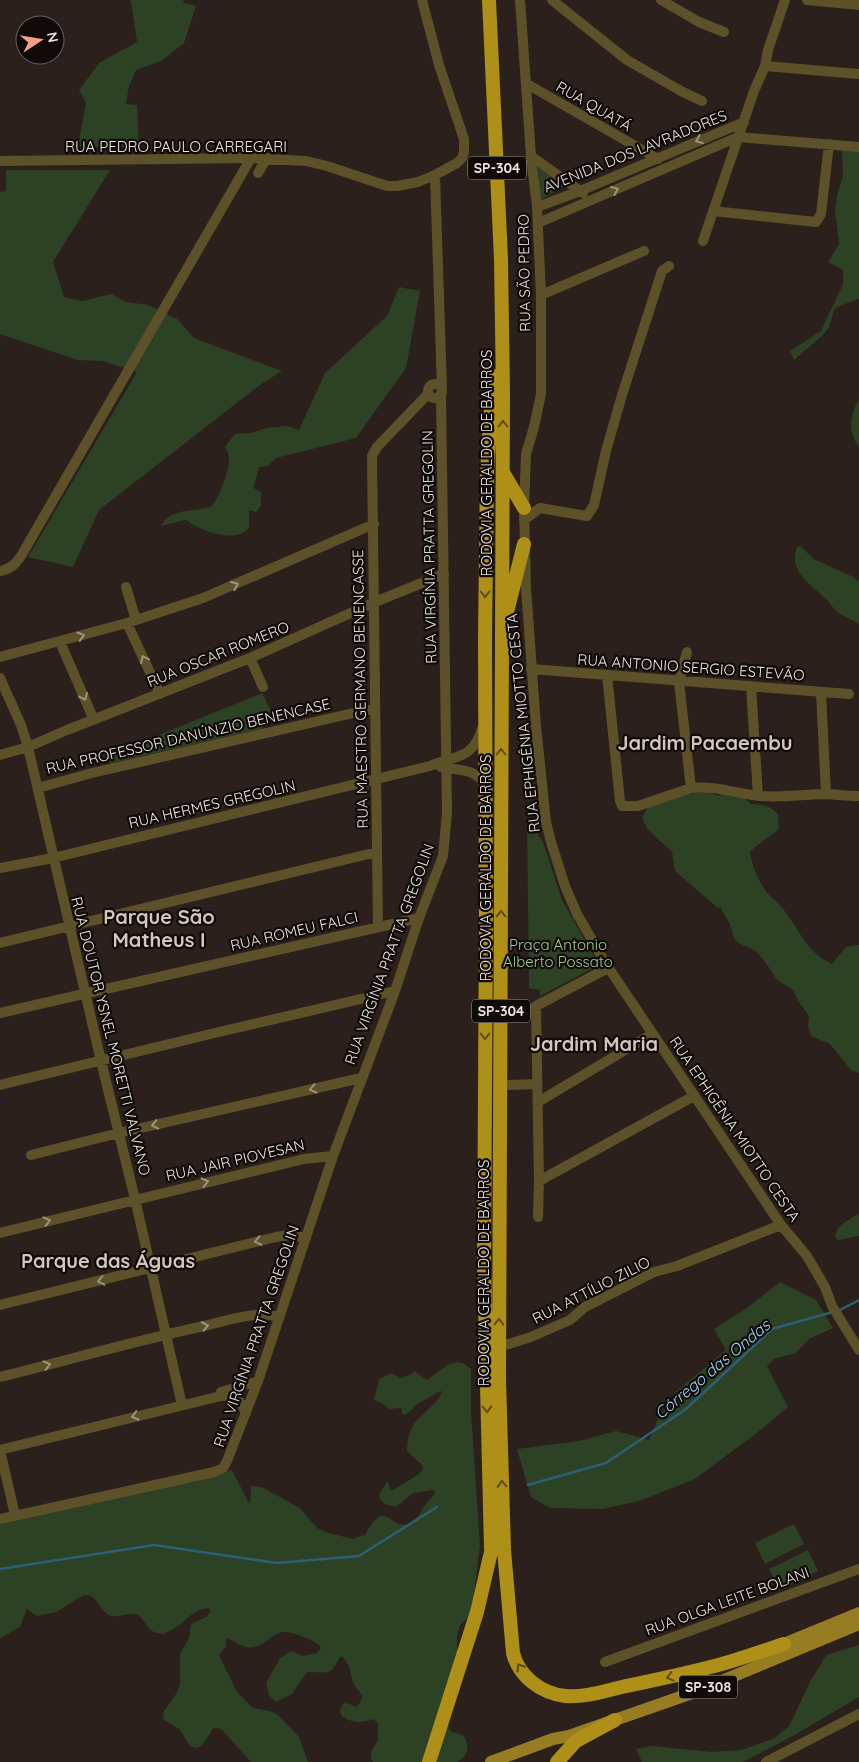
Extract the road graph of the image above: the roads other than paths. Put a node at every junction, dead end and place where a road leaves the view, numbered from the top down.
1 (422, 0) edge
2 (489, 0) edge
3 (520, 0) edge
4 (552, 0) edge
5 (661, 0) edge
6 (785, 0) edge
7 (807, 0) edge
8 (859, 5) edge
9 (724, 32) dead end
10 (765, 66) junction
11 (859, 74) edge
12 (527, 84) junction
13 (702, 101) dead end
14 (744, 122) junction
15 (738, 137) junction
16 (829, 144) junction
17 (859, 147) edge
18 (531, 156) junction
19 (251, 158) junction
20 (267, 158) junction
21 (655, 158) junction
22 (0, 161) edge
23 (674, 165) junction
24 (258, 173) dead end
25 (436, 175) junction
26 (580, 191) junction
27 (592, 200) junction
28 (537, 207) junction
29 (713, 211) junction
30 (538, 223) junction
31 (703, 241) dead end
32 (644, 251) dead end
33 (669, 266) dead end
34 (540, 295) junction
35 (502, 336) junction
36 (441, 392) junction
37 (504, 472) junction
38 (524, 514) junction
39 (374, 524) junction
40 (524, 544) junction
41 (0, 572) edge
42 (444, 574) junction
43 (126, 587) dead end
44 (375, 602) junction
45 (132, 622) junction
46 (502, 634) junction
47 (60, 642) junction
48 (687, 652) dead end
49 (0, 657) edge
50 (250, 658) junction
51 (531, 669) junction
52 (607, 675) junction
53 (679, 682) junction
54 (1, 684) edge
55 (751, 686) junction
56 (262, 687) dead end
57 (821, 692) junction
58 (160, 694) junction
59 (849, 694) dead end
60 (375, 708) junction
61 (486, 710) junction
62 (94, 720) junction
63 (447, 745) junction
64 (28, 747) junction
65 (465, 754) junction
66 (0, 755) edge
67 (447, 764) junction
68 (377, 780) junction
69 (486, 786) junction
70 (38, 788) junction
71 (691, 788) junction
72 (826, 794) junction
73 (758, 796) junction
74 (859, 796) edge
75 (377, 852) junction
76 (53, 858) junction
77 (0, 868) edge
78 (419, 918) junction
79 (69, 926) junction
80 (378, 927) junction
81 (0, 943) edge
82 (608, 968) junction
83 (501, 977) junction
84 (395, 991) junction
85 (86, 993) junction
86 (0, 1013) edge
87 (652, 1034) junction
88 (101, 1061) junction
89 (361, 1078) junction
90 (537, 1084) junction
91 (0, 1085) edge
92 (509, 1085) junction
93 (694, 1096) junction
94 (538, 1102) junction
95 (119, 1133) junction
96 (31, 1155) dead end
97 (332, 1156) junction
98 (539, 1181) junction
99 (135, 1199) junction
100 (500, 1202) junction
101 (538, 1217) dead end
102 (781, 1225) junction
103 (0, 1233) edge
104 (306, 1238) junction
105 (151, 1269) junction
106 (0, 1305) edge
107 (278, 1317) junction
108 (167, 1334) junction
109 (858, 1345) edge
110 (499, 1347) junction
111 (0, 1377) edge
112 (258, 1381) junction
113 (206, 1398) junction
114 (182, 1405) junction
115 (246, 1413) junction
116 (0, 1450) edge
117 (14, 1515) junction
118 (0, 1519) edge
119 (498, 1549) junction
120 (859, 1569) edge
121 (859, 1613) edge
122 (859, 1624) edge
123 (784, 1644) junction
124 (605, 1662) dead end
125 (859, 1714) edge
126 (615, 1720) junction
127 (552, 1739) junction
128 (429, 1762) edge
129 (491, 1762) edge
130 (557, 1762) edge
131 (766, 1762) edge

1 - 25 street, RUA PEDRO PAULO CARREGARI
2 - 35 highway, RODOVIA GERALDO DE BARROS / SP-304
3 - 12 street, RUA SÃO PEDRO
4 - 13 street
5 - 9 street
6 - 10 street
7 - 8 street
10 - 11 street
10 - 14 street
12 - 18 street, RUA SÃO PEDRO
12 - 21 street, RUA QUATÁ
14 - 15 street
14 -> 21 street, AVENIDA DOS LAVRADORES
15 - 16 street
15 - 23 street, AVENIDA DOS LAVRADORES
15 - 29 street
16 - 17 street
16 - 29 street
18 - 26 street
18 - 28 street, RUA SÃO PEDRO
19 - 20 street, RUA PEDRO PAULO CARREGARI
19 - 22 street, RUA PEDRO PAULO CARREGARI
19 - 41 street
20 - 24 street
20 - 25 street, RUA PEDRO PAULO CARREGARI
21 - 23 street, RUA QUATÁ
21 - 26 street, AVENIDA DOS LAVRADORES
27 -> 23 street, AVENIDA DOS LAVRADORES
25 - 36 street, RUA VIRGÍNIA PRATTA GREGOLIN
26 - 27 street
26 - 28 street, AVENIDA DOS LAVRADORES
27 - 30 street, AVENIDA DOS LAVRADORES
28 - 30 street, RUA SÃO PEDRO
29 - 31 street
30 - 34 street, RUA SÃO PEDRO
32 - 34 street
33 - 38 street
34 - 38 street, RUA SÃO PEDRO
37 -> 35 highway, RODOVIA GERALDO DE BARROS / SP-304
35 -> 61 highway, RODOVIA GERALDO DE BARROS / SP-304
36 - 39 street, RUA MAESTRO GERMANO BENENCASSE
36 - 42 street, RUA VIRGÍNIA PRATTA GREGOLIN
37 - 38 highway
37 - 46 highway, RODOVIA GERALDO DE BARROS / SP-304
38 - 40 street, RUA SÃO PEDRO
39 - 44 street, RUA MAESTRO GERMANO BENENCASSE
45 -> 39 street
40 - 46 highway
40 - 51 street, RUA EPHIGÊNIA MIOTTO CESTA
42 - 44 street, RUA OSCAR ROMERO
42 - 63 street, RUA VIRGÍNIA PRATTA GREGOLIN
43 - 45 street
44 - 50 street, RUA OSCAR ROMERO
44 - 60 street, RUA MAESTRO GERMANO BENENCASSE
47 -> 45 street
58 -> 45 street
83 -> 46 highway, RODOVIA GERALDO DE BARROS / SP-304
47 - 49 street
47 -> 62 street
48 - 53 street
50 - 56 street
50 - 58 street, RUA OSCAR ROMERO
51 - 52 street, RUA ANTONIO SERGIO ESTEVÃO
51 - 82 street, RUA EPHIGÊNIA MIOTTO CESTA
52 - 53 street, RUA ANTONIO SERGIO ESTEVÃO
52 - 71 street
53 - 55 street, RUA ANTONIO SERGIO ESTEVÃO
53 - 71 street
54 - 64 street, RUA DOUTOR YSNEL MORETTI VALVANO
55 - 57 street, RUA ANTONIO SERGIO ESTEVÃO
55 - 73 street
57 - 59 street, RUA ANTONIO SERGIO ESTEVÃO
57 - 72 street
58 - 62 street, RUA OSCAR ROMERO
60 - 68 street, RUA MAESTRO GERMANO BENENCASSE
60 - 70 street, RUA PROFESSOR DANÚNZIO BENENCASE
61 - 65 street
61 - 69 highway, RODOVIA GERALDO DE BARROS / SP-304
62 - 64 street, RUA OSCAR ROMERO
63 - 65 street
63 - 67 street, RUA VIRGÍNIA PRATTA GREGOLIN
64 - 66 street, RUA OSCAR ROMERO
64 - 70 street, RUA DOUTOR YSNEL MORETTI VALVANO
65 - 67 street, RUA HERMES GREGOLIN
67 - 68 street, RUA HERMES GREGOLIN
67 - 69 street
67 - 78 street, RUA VIRGÍNIA PRATTA GREGOLIN
68 - 75 street, RUA MAESTRO GERMANO BENENCASSE
68 - 76 street, RUA HERMES GREGOLIN
69 -> 119 highway, RODOVIA GERALDO DE BARROS / SP-304
70 - 76 street, RUA DOUTOR YSNEL MORETTI VALVANO
71 - 73 street
72 - 73 street
72 - 74 street
75 - 79 street
75 - 80 street, RUA MAESTRO GERMANO BENENCASSE
76 - 77 street, RUA HERMES GREGOLIN
76 - 79 street, RUA DOUTOR YSNEL MORETTI VALVANO
78 - 80 street, RUA ROMEU FALCI
78 - 84 street, RUA VIRGÍNIA PRATTA GREGOLIN
79 - 81 street
79 - 85 street, RUA DOUTOR YSNEL MORETTI VALVANO
80 - 85 street, RUA ROMEU FALCI
82 - 87 street, RUA EPHIGÊNIA MIOTTO CESTA
82 - 90 street
83 - 92 highway
83 - 100 highway, RODOVIA GERALDO DE BARROS / SP-304
84 - 88 street
84 - 89 street, RUA VIRGÍNIA PRATTA GREGOLIN
85 - 86 street, RUA ROMEU FALCI
85 - 88 street, RUA DOUTOR YSNEL MORETTI VALVANO
87 - 93 street, RUA EPHIGÊNIA MIOTTO CESTA
87 - 94 street
88 - 91 street
88 - 95 street, RUA DOUTOR YSNEL MORETTI VALVANO
89 -> 95 street
89 - 97 street, RUA VIRGÍNIA PRATTA GREGOLIN
90 - 92 street
90 - 94 street
92 - 100 highway
93 - 98 street
93 - 102 street, RUA EPHIGÊNIA MIOTTO CESTA
94 - 98 street
95 - 96 street
95 - 99 street, RUA DOUTOR YSNEL MORETTI VALVANO
99 -> 97 street, RUA JAIR PIOVESAN
97 - 104 street, RUA VIRGÍNIA PRATTA GREGOLIN
98 - 101 street
103 -> 99 street, RUA JAIR PIOVESAN
99 - 105 street, RUA DOUTOR YSNEL MORETTI VALVANO
110 -> 100 highway, RODOVIA GERALDO DE BARROS / SP-304
102 - 109 street, RUA EPHIGÊNIA MIOTTO CESTA
102 - 110 street, RUA ATTÍLIO ZILIO
104 -> 105 street
104 - 107 street, RUA VIRGÍNIA PRATTA GREGOLIN
105 -> 106 street
105 - 108 street, RUA DOUTOR YSNEL MORETTI VALVANO
108 -> 107 street
107 - 112 street, RUA VIRGÍNIA PRATTA GREGOLIN
111 -> 108 street
108 - 114 street, RUA DOUTOR YSNEL MORETTI VALVANO
119 -> 110 highway, RODOVIA GERALDO DE BARROS / SP-304
112 - 113 street
112 - 115 street, RUA VIRGÍNIA PRATTA GREGOLIN
113 - 114 street
113 - 115 street
114 -> 116 street
115 - 117 street, RUA VIRGÍNIA PRATTA GREGOLIN
116 - 117 street
117 - 118 street
123 -> 119 highway
119 - 128 highway
120 - 124 street, RUA OLGA LEITE BOLANI
121 - 123 main road, SP-308
122 - 126 main road, SP-308
123 - 127 main road, SP-308
125 - 131 street
126 - 127 main road, SP-308
126 - 130 highway
127 - 129 main road, SP-308

